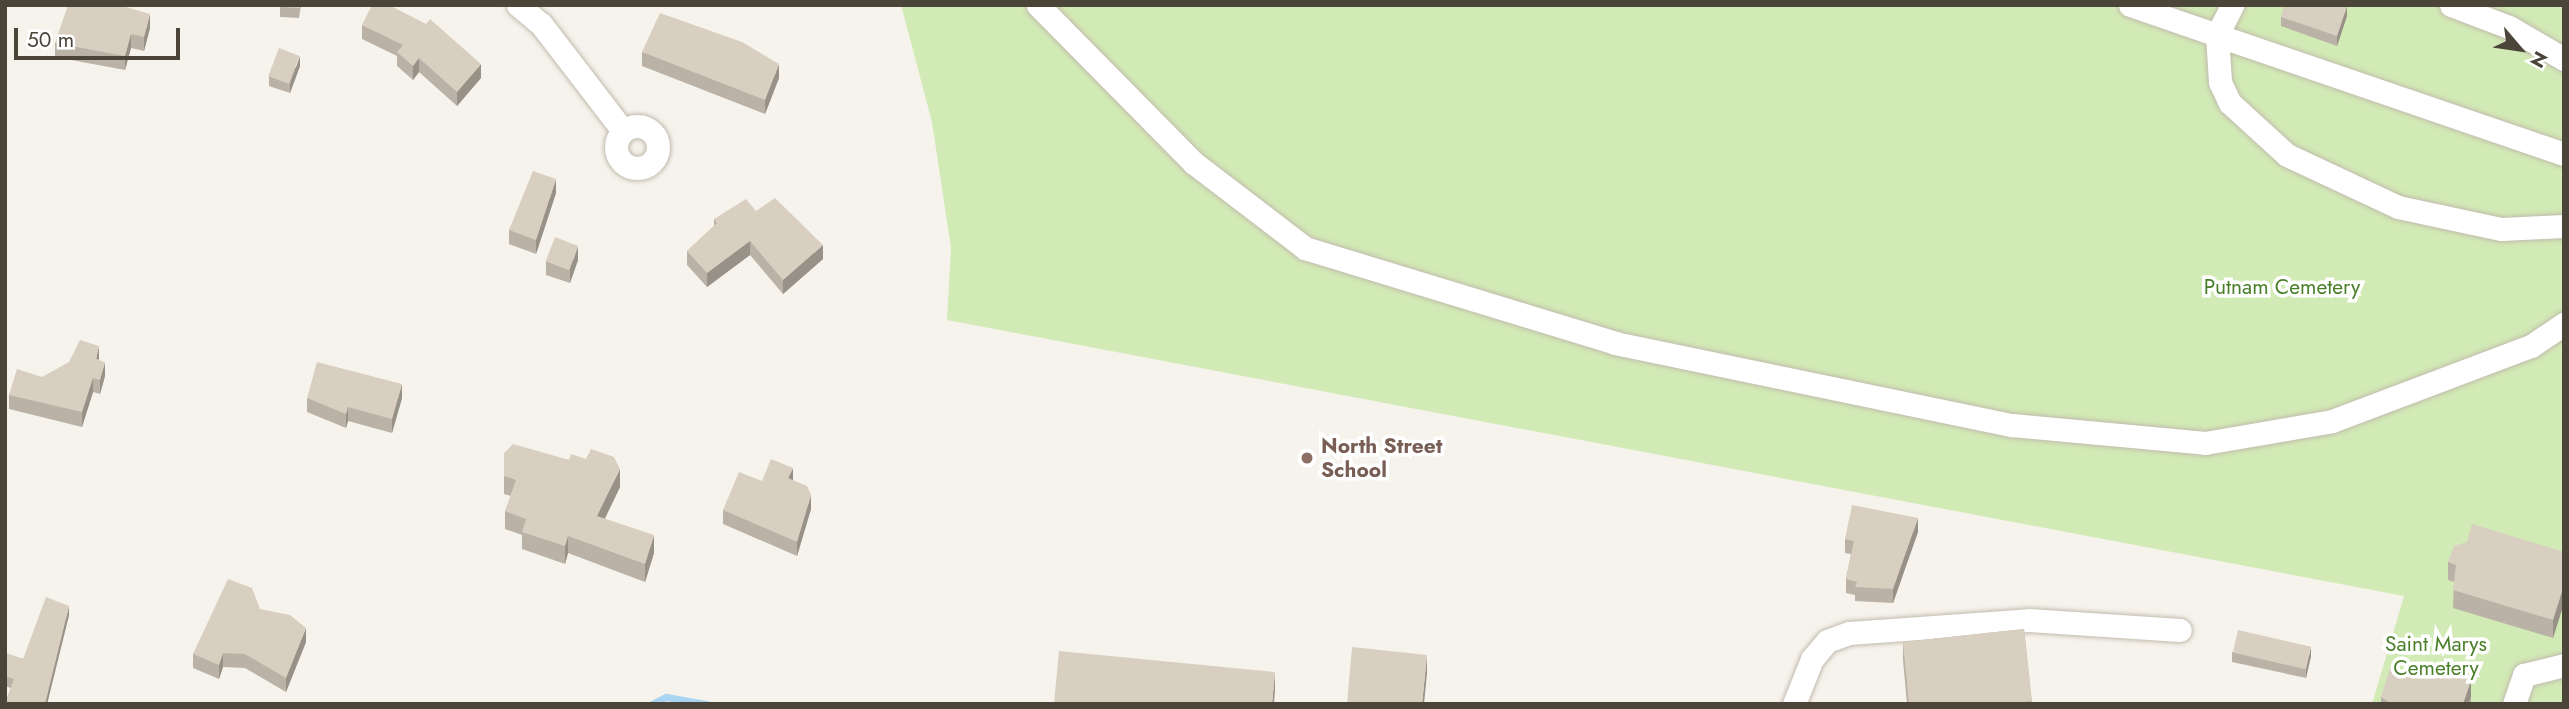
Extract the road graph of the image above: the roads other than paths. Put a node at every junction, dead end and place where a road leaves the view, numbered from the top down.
1 (518, 5) edge
2 (1038, 5) edge
3 (2130, 5) edge
4 (2232, 5) edge
5 (2451, 5) edge
6 (2217, 35) junction
7 (2564, 59) edge
8 (623, 131) dead end
9 (2564, 155) edge
10 (2564, 226) edge
11 (2564, 324) edge
12 (2180, 630) dead end
13 (2564, 665) edge
14 (1794, 704) edge
15 (2514, 704) edge

1 - 8 street
2 - 11 street
3 - 6 street
4 - 6 street
5 - 7 street
6 - 9 street
6 - 10 street
12 - 14 street
13 - 15 street

